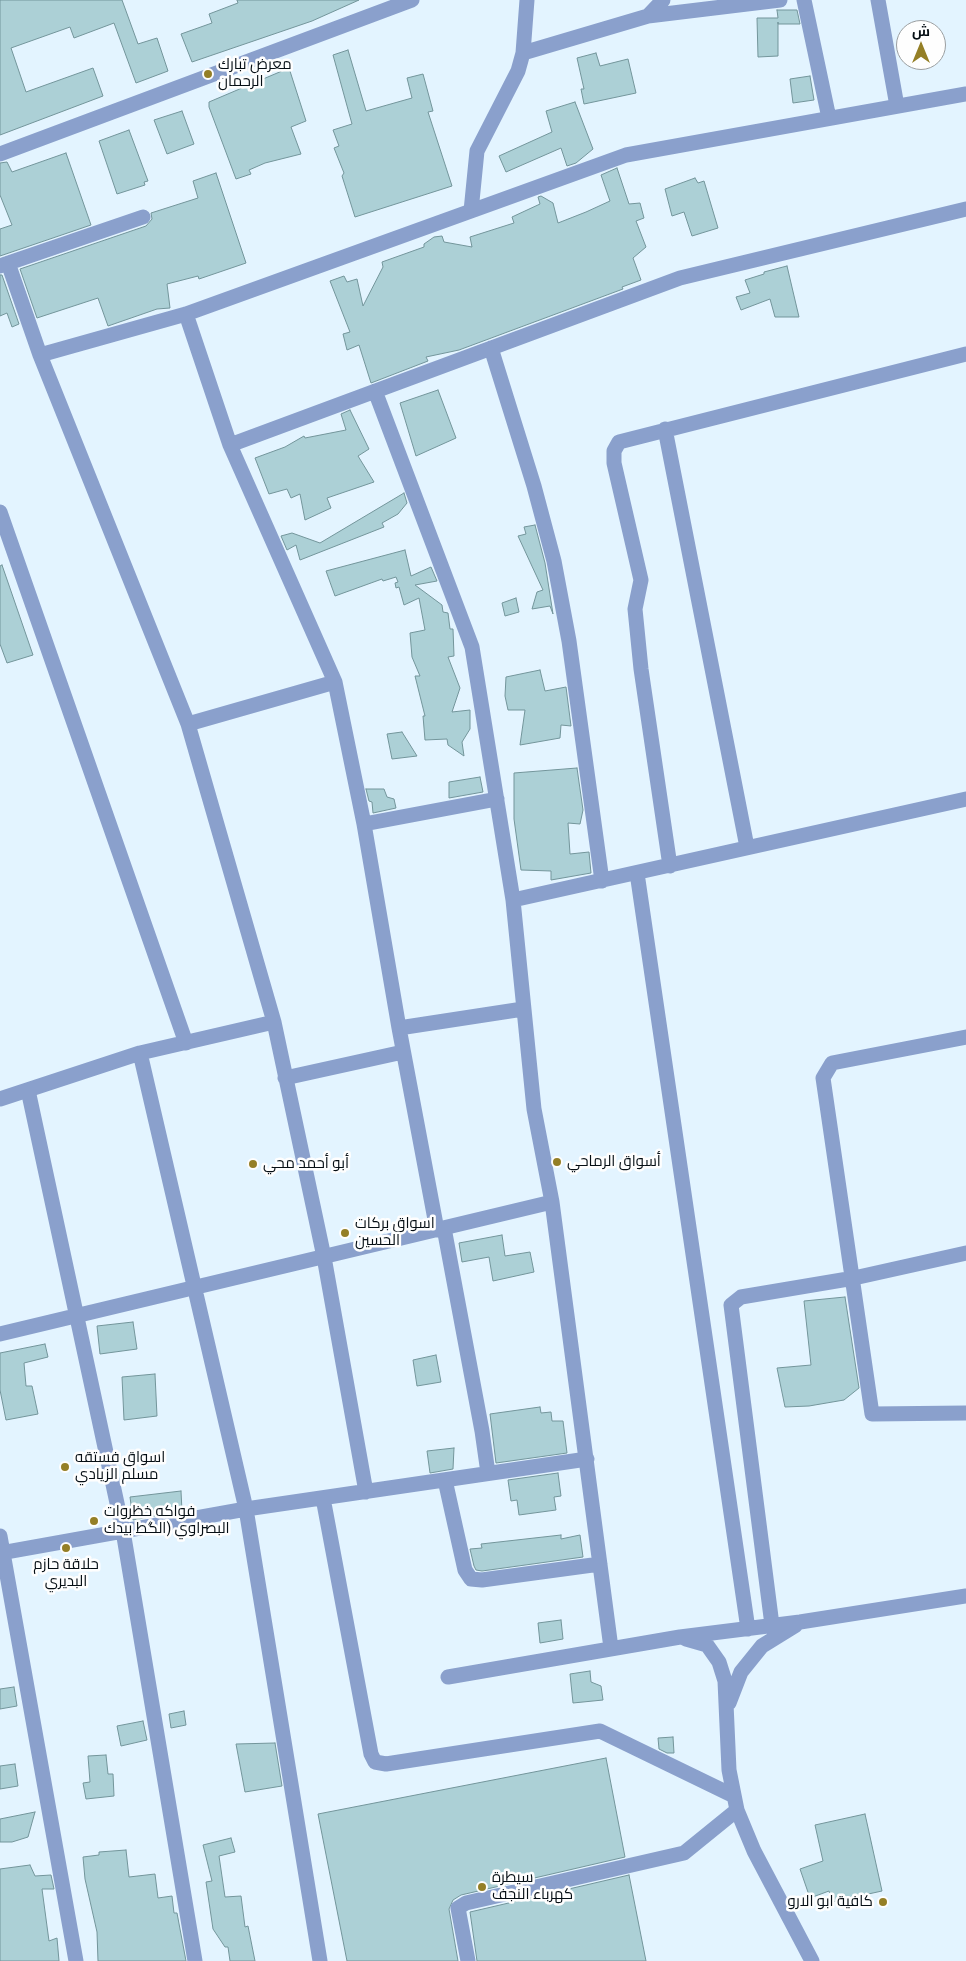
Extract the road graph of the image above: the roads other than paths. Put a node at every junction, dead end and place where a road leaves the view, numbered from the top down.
1 (412, 0) edge
2 (527, 0) edge
3 (663, 0) edge
4 (780, 0) edge
5 (804, 0) edge
6 (878, 0) edge
7 (648, 16) junction
8 (523, 53) junction
9 (966, 94) edge
10 (896, 106) junction
11 (829, 118) junction
12 (0, 154) edge
13 (966, 209) edge
14 (471, 211) junction
15 (143, 217) dead end
16 (4, 264) edge
17 (186, 314) junction
18 (492, 348) junction
19 (966, 354) edge
20 (40, 355) junction
21 (376, 390) junction
22 (665, 429) junction
23 (230, 445) junction
24 (0, 512) edge
25 (336, 682) junction
26 (188, 724) junction
27 (497, 799) junction
28 (966, 799) edge
29 (364, 824) junction
30 (747, 847) junction
31 (670, 866) junction
32 (638, 873) junction
33 (602, 881) junction
34 (513, 900) junction
35 (523, 1009) junction
36 (274, 1022) junction
37 (398, 1028) junction
38 (966, 1037) edge
39 (186, 1042) junction
40 (403, 1052) junction
41 (140, 1053) junction
42 (285, 1078) junction
43 (28, 1090) junction
44 (0, 1099) edge
45 (552, 1202) junction
46 (440, 1229) junction
47 (966, 1253) edge
48 (324, 1257) junction
49 (854, 1278) junction
50 (194, 1288) junction
51 (77, 1316) junction
52 (0, 1334) edge
53 (966, 1413) edge
54 (587, 1459) junction
55 (488, 1473) junction
56 (445, 1480) junction
57 (366, 1492) junction
58 (323, 1498) junction
59 (246, 1509) junction
60 (123, 1531) junction
61 (0, 1536) edge
62 (2, 1553) edge
63 (600, 1564) junction
64 (966, 1596) edge
65 (800, 1622) junction
66 (772, 1625) junction
67 (748, 1628) junction
68 (680, 1637) junction
69 (611, 1648) junction
70 (448, 1678) dead end
71 (727, 1709) junction
72 (735, 1803) junction
73 (76, 1961) edge
74 (194, 1961) edge
75 (320, 1961) edge
76 (468, 1961) edge
77 (812, 1961) edge

1 - 12 street
2 - 8 street
3 - 7 street
4 - 7 street
5 - 11 street
6 - 10 street
7 - 8 street
8 - 14 street
9 - 10 street
10 - 11 street
11 - 14 street
13 - 18 street
14 - 17 street
15 - 16 street
16 - 20 street
17 - 20 street
17 - 23 street
18 - 21 street
18 - 33 street
19 - 22 street
20 - 26 street
21 - 23 street
21 - 27 street
22 - 30 street
22 - 31 street
23 - 25 street
24 - 39 street
25 - 26 street
25 - 29 street
26 - 36 street
27 - 29 street
27 - 34 street
28 - 30 street
29 - 37 street
30 - 31 street
31 - 32 street
32 - 33 street
32 - 67 street
33 - 34 street
34 - 35 street
35 - 37 street
35 - 45 street
36 - 39 street
36 - 42 street
37 - 40 street
38 - 49 street
39 - 41 street
40 - 42 street
40 - 46 street
41 - 43 street
41 - 50 street
42 - 48 street
43 - 44 street
43 - 51 street
45 - 46 street
45 - 54 street
46 - 48 street
46 - 55 street
47 - 49 street
48 - 50 street
48 - 57 street
49 - 53 street
49 - 66 street
50 - 51 street
50 - 59 street
51 - 52 street
51 - 60 street
54 - 55 street
54 - 63 street
55 - 56 street
56 - 57 street
56 - 63 street
57 - 58 street
58 - 59 street
58 - 72 street
59 - 60 street
59 - 75 street
60 - 62 street
60 - 74 street
61 - 62 street
62 - 73 street
63 - 69 street
64 - 65 street
65 - 66 street
65 - 71 street
66 - 67 street
67 - 68 street
68 - 69 street
68 - 71 street
69 - 70 street
71 - 72 street
72 - 76 street
72 - 77 street

